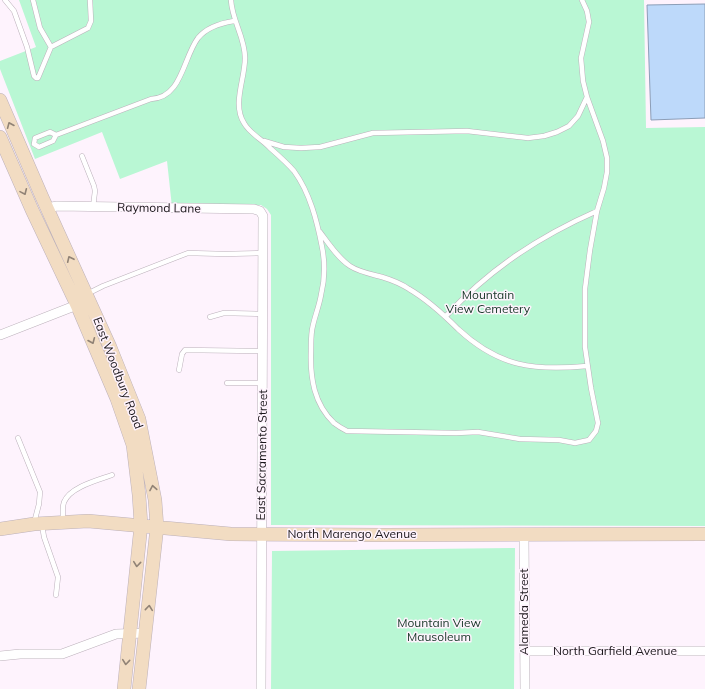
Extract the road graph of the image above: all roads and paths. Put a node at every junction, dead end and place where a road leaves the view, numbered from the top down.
1 (5, 0) edge
2 (34, 0) edge
3 (90, 0) edge
4 (231, 0) edge
5 (582, 0) edge
6 (234, 21) junction
7 (51, 47) junction
8 (587, 97) junction
9 (0, 100) edge
10 (56, 135) junction
11 (0, 137) edge
12 (264, 142) junction
13 (28, 147) junction
14 (82, 156) dead end
15 (4, 157) edge
16 (93, 207) junction
17 (46, 208) junction
18 (597, 210) junction
19 (264, 222) joint
20 (319, 232) junction
21 (264, 254) junction
22 (79, 300) junction
23 (263, 314) junction
24 (446, 316) junction
25 (210, 317) dead end
26 (0, 335) edge
27 (263, 351) junction
28 (587, 366) junction
29 (179, 370) dead end
30 (227, 383) dead end
31 (263, 383) junction
32 (18, 438) dead end
33 (112, 474) dead end
34 (63, 522) junction
35 (38, 524) junction
36 (141, 525) junction
37 (157, 527) junction
38 (0, 529) edge
39 (262, 534) junction
40 (524, 534) junction
41 (705, 534) edge
42 (56, 595) dead end
43 (146, 633) junction
44 (129, 634) junction
45 (525, 651) junction
46 (705, 651) edge
47 (0, 656) edge
48 (124, 689) edge
49 (139, 689) edge
50 (261, 689) edge
51 (525, 689) edge

1 - 7 lane
2 - 7 lane
3 - 7 lane
4 - 6 lane
5 - 8 lane
6 - 10 lane
6 - 12 lane
8 - 12 lane
8 - 18 lane
13 -> 9 main road, East Woodbury Road
10 - 13 lane
10 - 13 lane
11 - 15 main road, East Woodbury Road
12 - 20 lane
13 - 15 main road
13 - 17 main road, East Woodbury Road
14 - 16 lane
15 -> 22 main road, East Woodbury Road
16 - 17 street, Raymond Lane
16 - 19 street, Raymond Lane
22 -> 17 main road, East Woodbury Road
18 - 24 lane
18 - 28 lane
19 - 21 street, East Sacramento Street
20 - 24 lane
20 - 28 lane
21 - 22 lane
21 - 23 street, East Sacramento Street
22 - 26 street
22 -> 36 main road, East Woodbury Road
37 -> 22 main road, East Woodbury Road
23 - 25 lane
23 - 27 street, East Sacramento Street
24 - 28 lane
27 - 29 lane
27 - 31 street, East Sacramento Street
30 - 31 lane
31 - 39 street, East Sacramento Street
32 - 35 lane
33 - 34 lane
34 - 35 main road, North Marengo Avenue
34 - 36 main road, North Marengo Avenue
35 - 38 main road, North Marengo Avenue
35 - 42 lane
36 - 37 main road, North Marengo Avenue
36 -> 44 main road, East Woodbury Road
37 - 39 main road, North Marengo Avenue
43 -> 37 main road, East Woodbury Road
39 - 40 main road, North Marengo Avenue
39 - 50 street, East Sacramento Street
40 - 41 main road, North Marengo Avenue
40 - 45 street, Alameda Street
43 - 44 street
43 - 49 main road, East Woodbury Road
44 - 47 street
44 -> 48 main road, East Woodbury Road
45 - 46 street, North Garfield Avenue
45 - 51 street, Alameda Street

